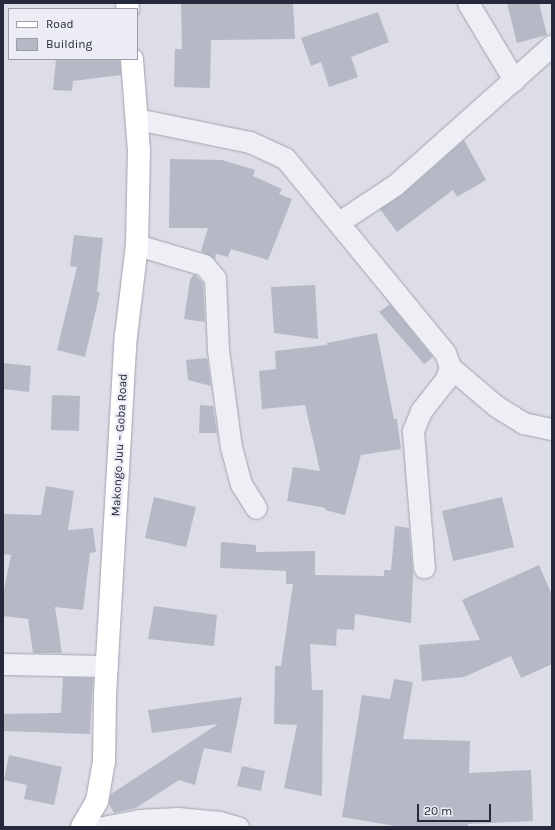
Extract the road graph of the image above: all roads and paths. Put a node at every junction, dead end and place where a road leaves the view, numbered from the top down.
1 (468, 3) edge
2 (552, 44) edge
3 (132, 60) edge
4 (514, 80) junction
5 (137, 119) junction
6 (339, 222) junction
7 (137, 245) junction
8 (450, 367) junction
9 (552, 430) edge
10 (256, 508) dead end
11 (424, 568) dead end
12 (3, 664) edge
13 (107, 666) junction
14 (82, 827) edge
15 (103, 827) edge
16 (238, 827) edge

1 - 4 street
2 - 4 street
3 - 5 street, Makongo Juu – Goba Road
4 - 6 street
5 - 6 street
5 - 7 street, Makongo Juu – Goba Road
6 - 8 street
7 - 10 street
7 - 13 street, Makongo Juu – Goba Road
8 - 9 street
8 - 11 street
12 - 13 street
13 - 14 street, Makongo Juu – Goba Road
15 - 16 street

